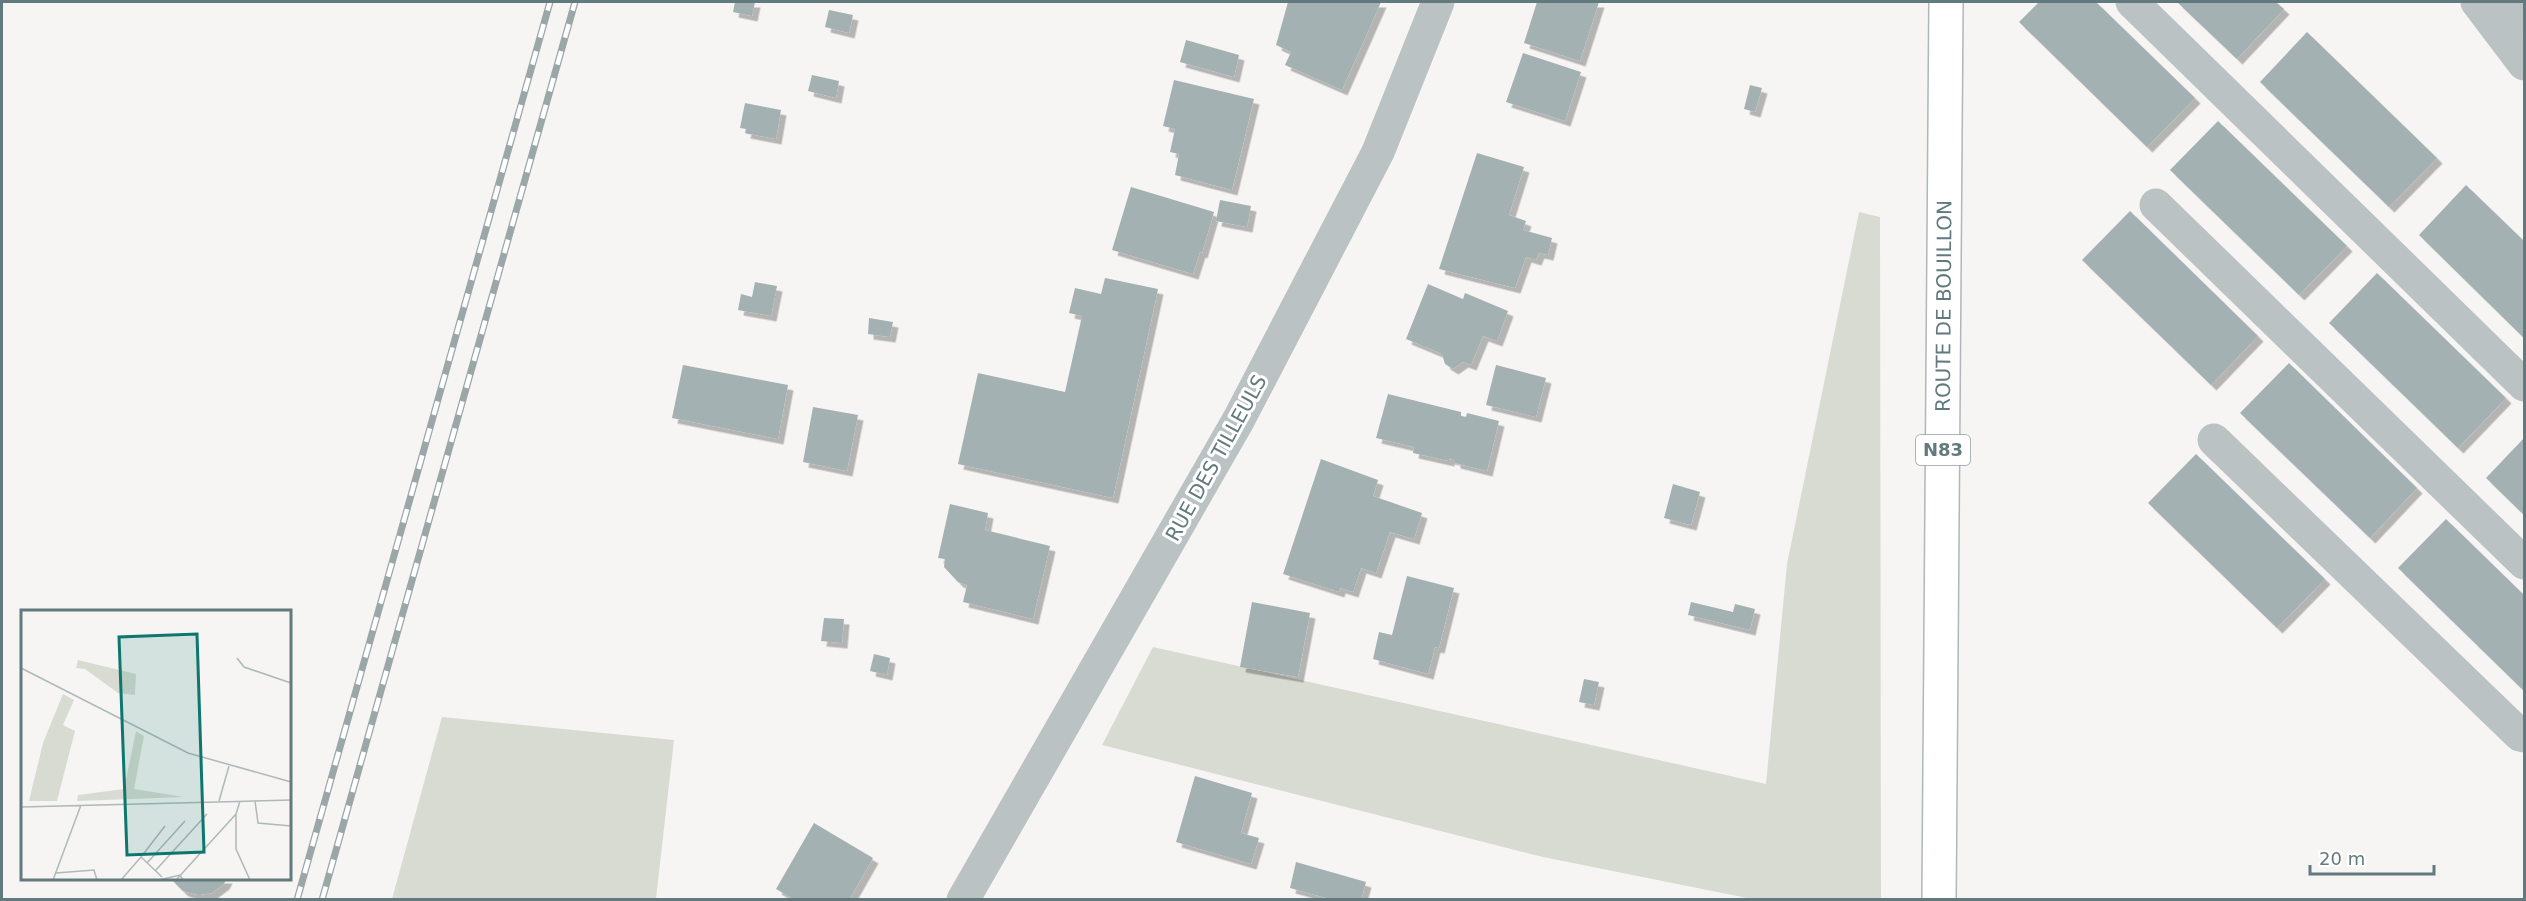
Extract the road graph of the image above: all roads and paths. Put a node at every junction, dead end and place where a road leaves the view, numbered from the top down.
1 (1438, 2) edge
2 (1946, 2) edge
3 (2132, 2) edge
4 (2477, 2) edge
5 (2505, 2) edge
6 (2524, 18) edge
7 (2524, 64) edge
8 (2156, 205) dead end
9 (2524, 385) edge
10 (2214, 440) dead end
11 (2524, 563) edge
12 (2524, 736) edge
13 (963, 900) edge
14 (1939, 900) edge

1 - 13 street, RUE DES TILLEULS
2 - 14 main road, ROUTE DE BOUILLON / N83
3 - 9 street
4 - 7 street
5 - 6 street
8 - 11 street
10 - 12 street

